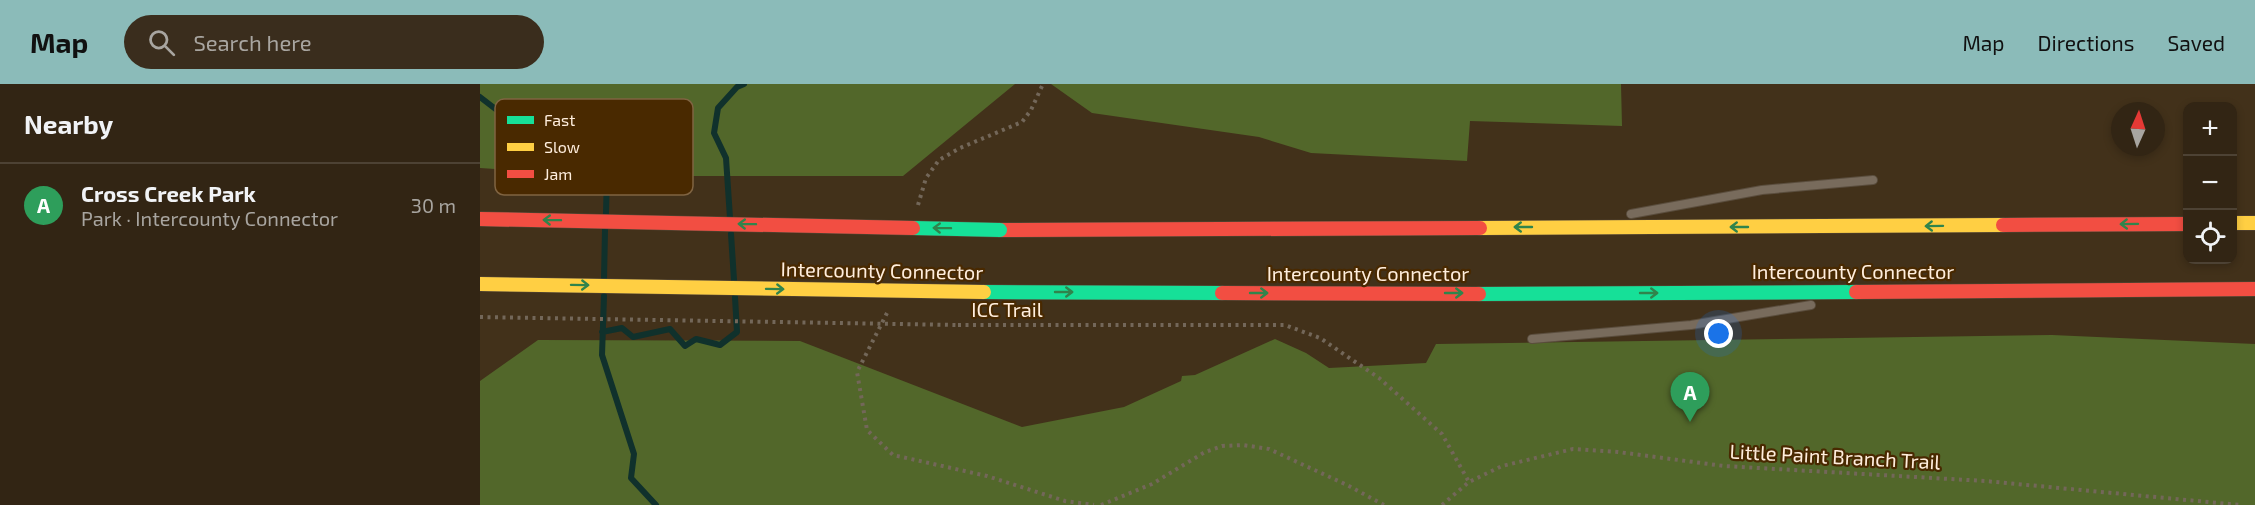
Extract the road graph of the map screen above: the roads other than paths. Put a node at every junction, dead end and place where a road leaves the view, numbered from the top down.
1 (1874, 180) dead end
2 (1617, 216) dead end
3 (480, 219) edge
4 (1605, 219) dead end
5 (2237, 223) edge
6 (2255, 223) edge
7 (2183, 224) edge
8 (1560, 227) junction
9 (480, 284) edge
10 (2255, 289) edge
11 (1893, 291) junction
12 (1834, 301) dead end
13 (1822, 303) dead end
14 (1532, 339) dead end

1 - 2 lane
8 -> 3 highway, bridge
4 - 8 lane
5 - 6 highway
7 -> 8 highway
9 -> 11 highway, Intercounty Connector, bridge
10 - 11 highway, Intercounty Connector
11 - 12 lane
13 - 14 lane

